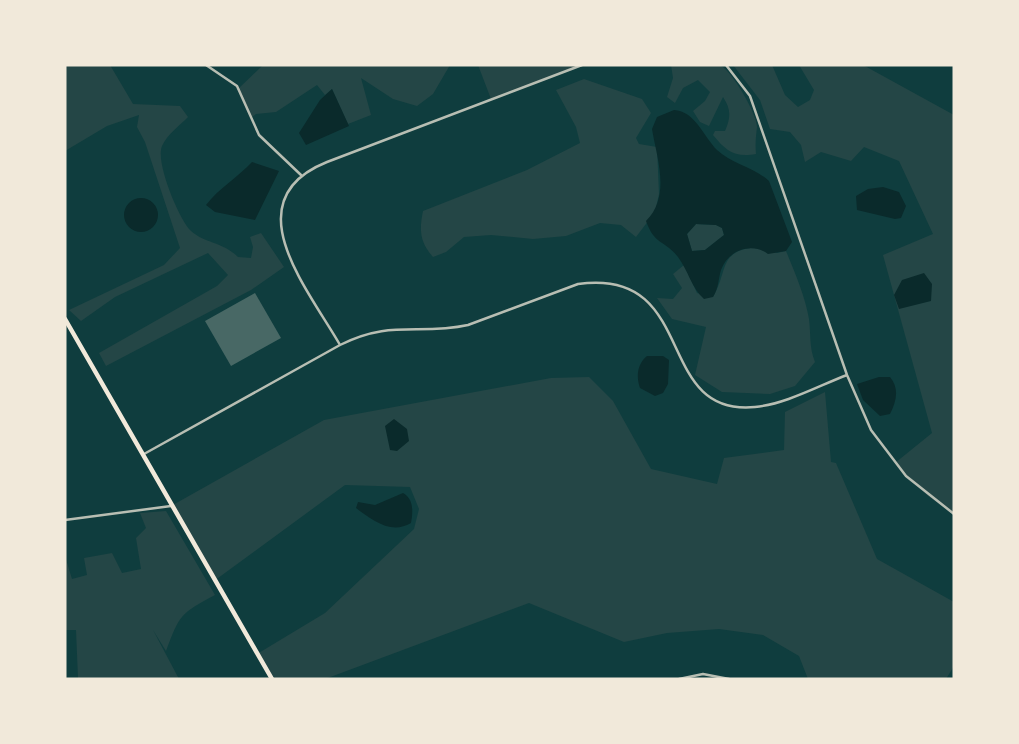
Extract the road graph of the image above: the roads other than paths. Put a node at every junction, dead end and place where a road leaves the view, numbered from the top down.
1 (206, 65) edge
2 (582, 65) edge
3 (726, 65) edge
4 (300, 175) junction
5 (65, 320) edge
6 (340, 345) junction
7 (847, 375) junction
8 (144, 454) junction
9 (171, 506) junction
10 (954, 514) edge
11 (65, 520) edge
12 (272, 679) edge
13 (679, 679) edge
14 (729, 679) edge

1 - 4 street
2 - 4 street
3 - 7 street
4 - 6 street
5 - 8 main road
6 - 7 street
6 - 8 street
7 - 10 street
8 - 9 main road
9 - 11 street
9 - 12 main road
13 - 14 street

